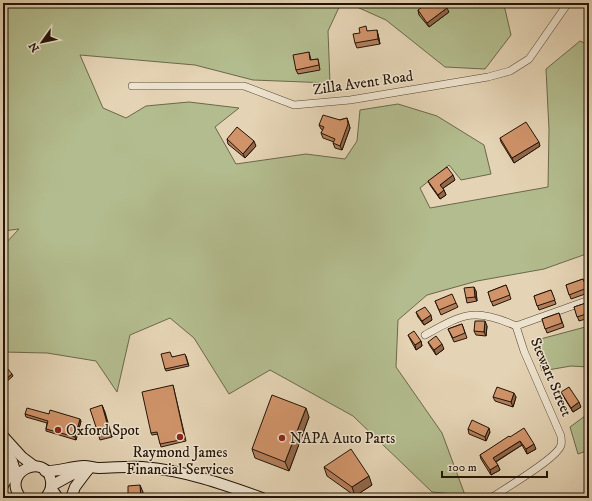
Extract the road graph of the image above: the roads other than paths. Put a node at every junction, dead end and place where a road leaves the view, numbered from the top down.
1 (568, 3) edge
2 (132, 86) dead end
3 (589, 300) edge
4 (516, 326) junction
5 (425, 335) dead end
6 (3, 436) edge
7 (6, 451) edge
8 (34, 466) junction
9 (90, 469) junction
10 (45, 471) junction
11 (16, 478) junction
12 (3, 485) edge
13 (51, 487) junction
14 (3, 489) edge
15 (11, 498) edge
16 (16, 498) edge
17 (21, 498) edge
18 (45, 498) edge
19 (58, 498) edge
20 (71, 498) edge
21 (262, 498) edge
22 (491, 498) edge

1 - 2 street, Zilla Avent Road
3 - 4 street
4 - 5 street
4 - 22 street, Stewart Street
6 - 8 street
7 - 11 street
7 - 12 street
8 - 10 street
8 - 11 street
9 - 10 street
9 - 13 street
9 - 20 street
9 - 21 street
10 - 13 street
11 - 14 street
11 - 17 street
13 - 18 street
13 - 19 street
15 - 16 street

